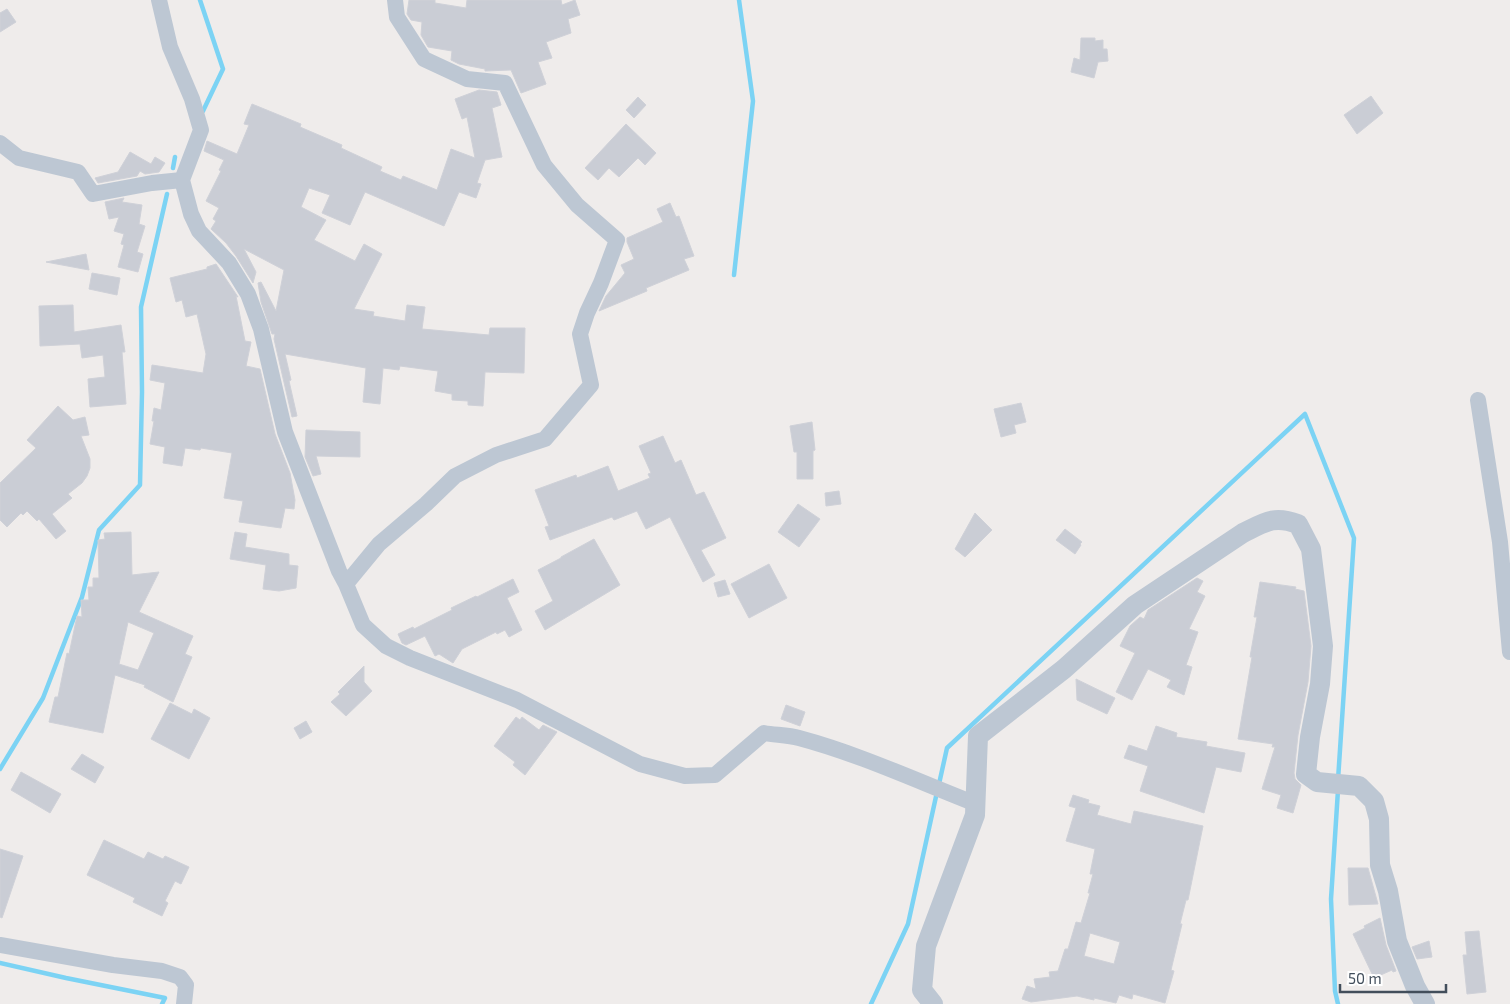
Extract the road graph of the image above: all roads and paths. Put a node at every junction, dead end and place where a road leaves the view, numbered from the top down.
1 (159, 0) edge
2 (395, 0) edge
3 (0, 143) edge
4 (182, 180) junction
5 (1478, 400) dead end
6 (346, 584) junction
7 (1510, 652) edge
8 (976, 804) junction
9 (0, 944) edge
10 (184, 1004) edge
11 (933, 1004) edge
12 (1425, 1004) edge

1 - 4 street
2 - 6 street
3 - 4 street
4 - 6 street
5 - 7 street
6 - 8 street
8 - 11 street
8 - 12 street
9 - 10 street

